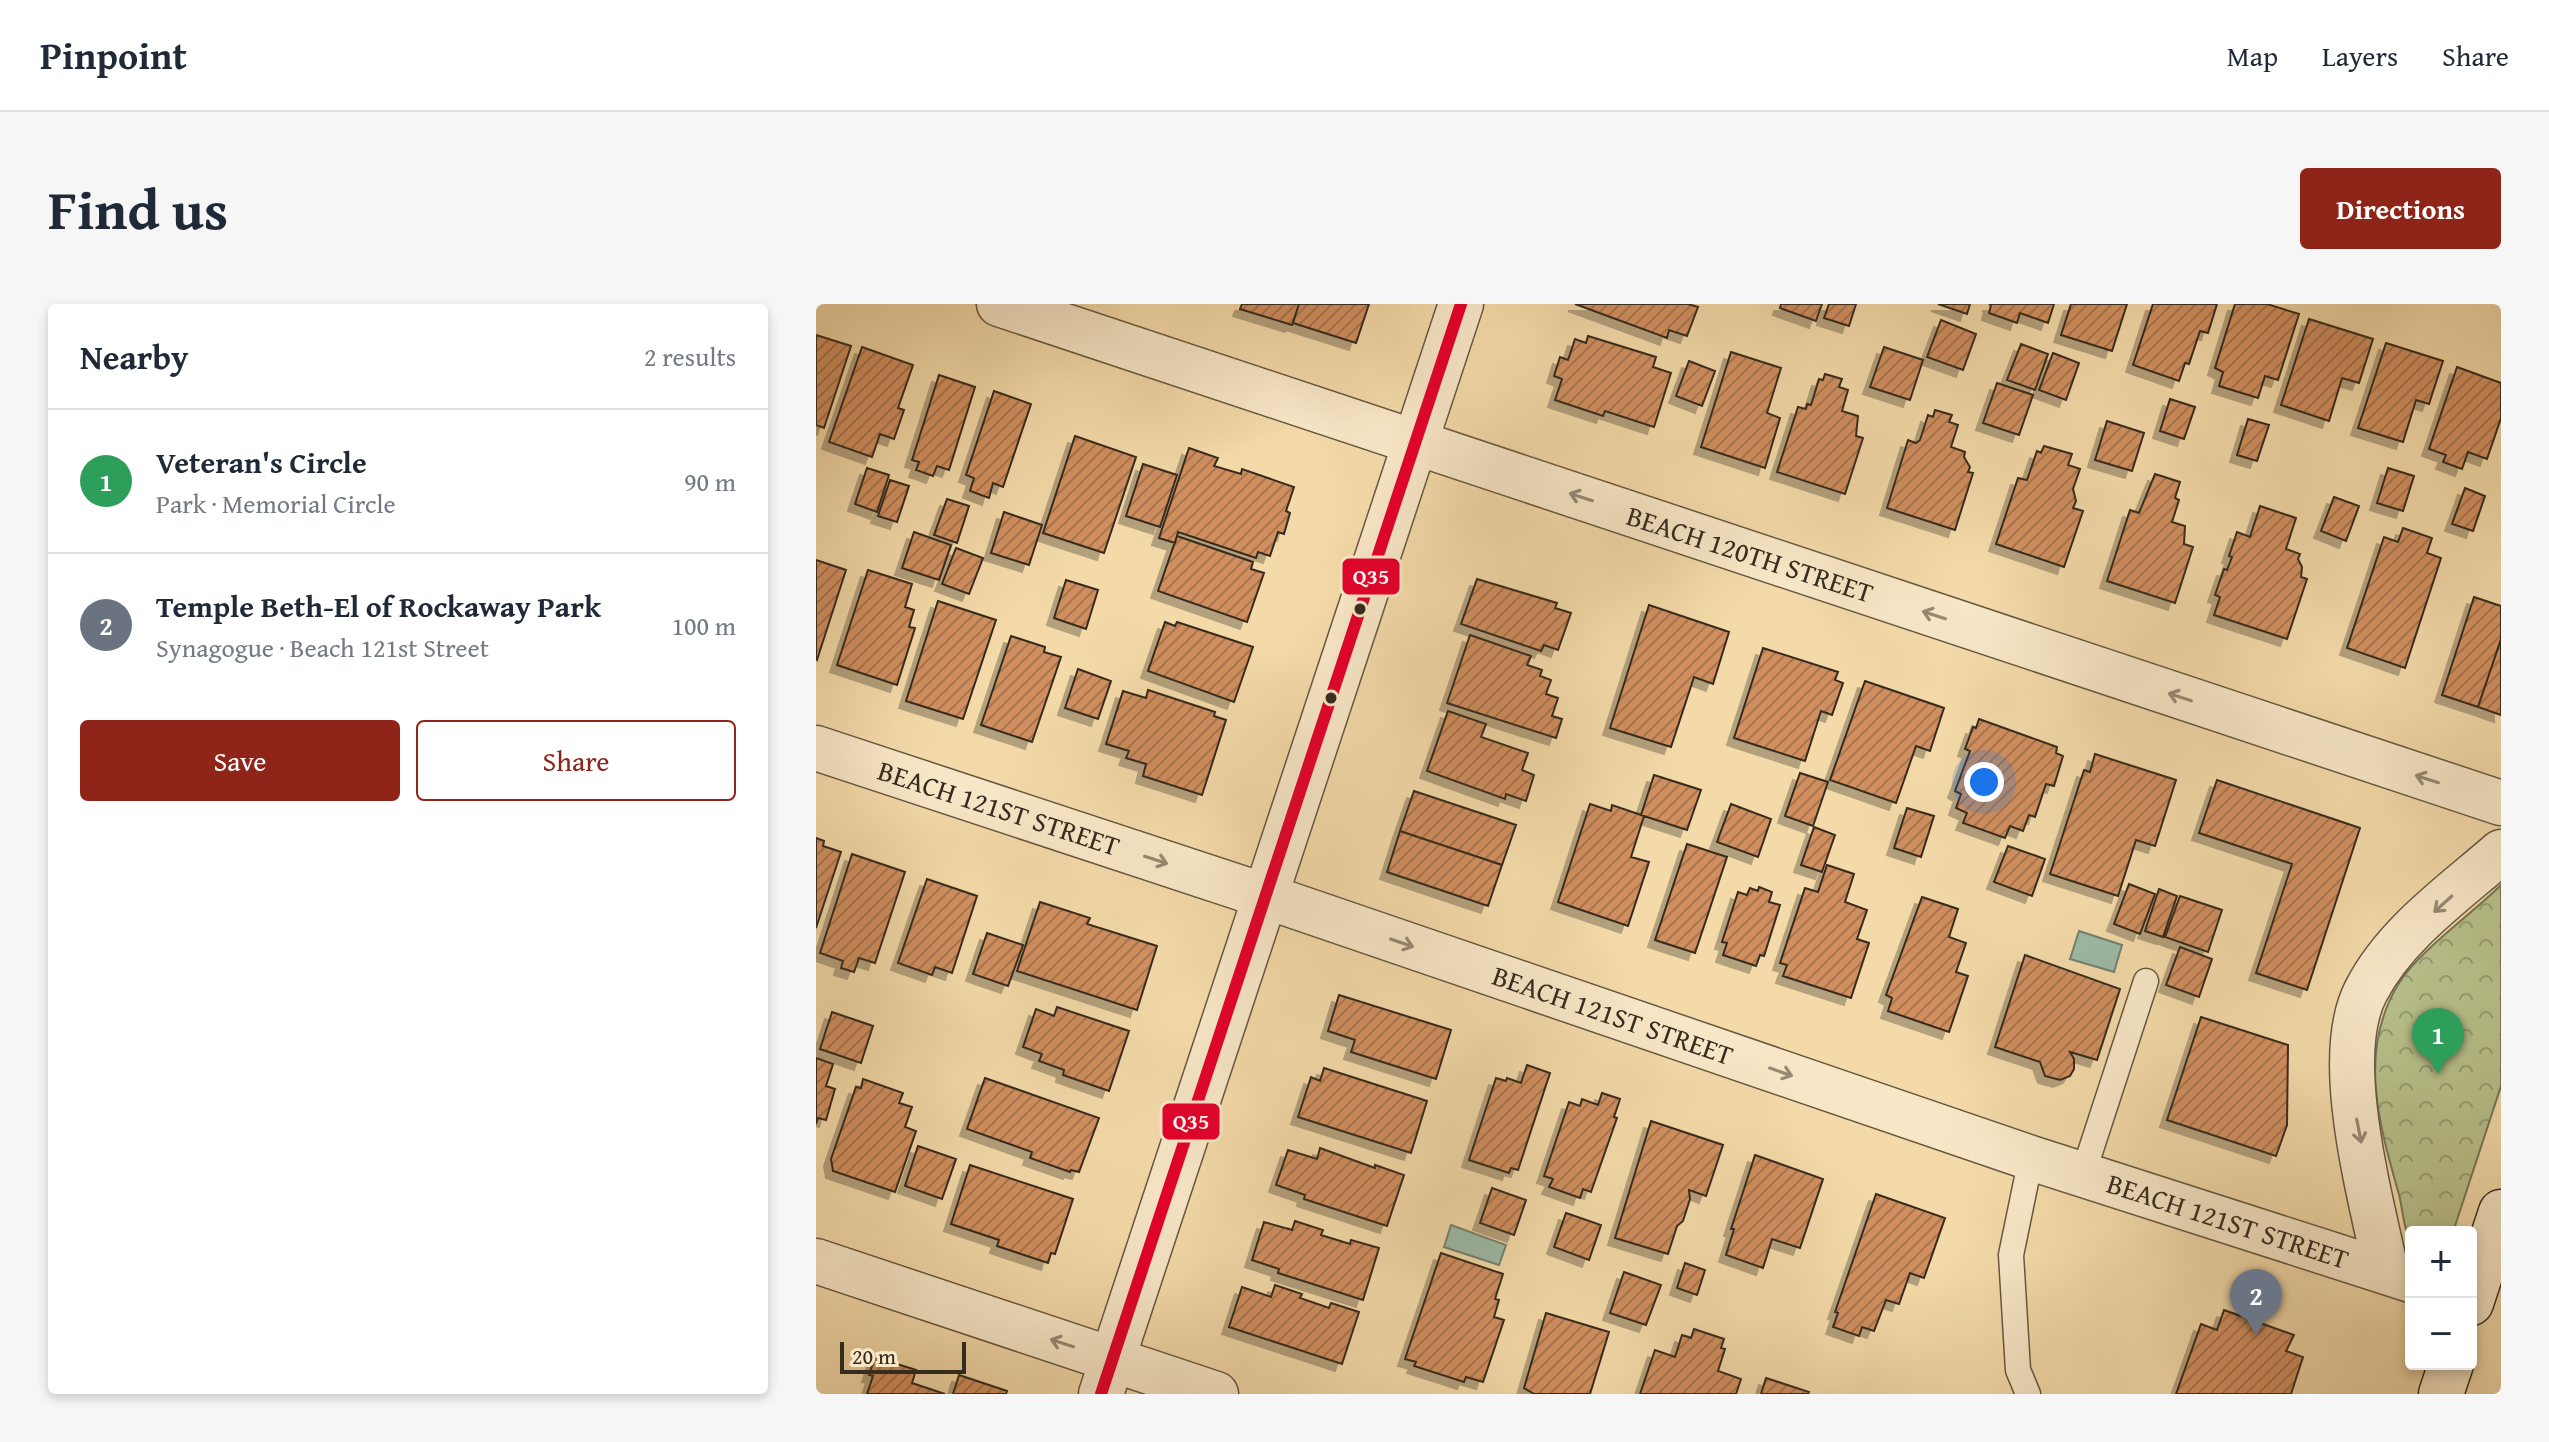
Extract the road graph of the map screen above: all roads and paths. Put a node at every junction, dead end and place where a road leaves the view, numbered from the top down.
1 (999, 304) edge
2 (1461, 304) edge
3 (1415, 442) junction
4 (816, 748) edge
5 (2501, 803) edge
6 (2501, 852) edge
7 (1265, 896) junction
8 (2146, 981) dead end
9 (2031, 1158) junction
10 (2083, 1174) junction
11 (2501, 1212) edge
12 (816, 1261) edge
13 (2398, 1275) edge
14 (2479, 1302) edge
15 (2449, 1370) edge
16 (1107, 1377) edge
17 (1216, 1394) edge
18 (2028, 1394) edge
19 (2441, 1394) edge

1 - 3 street, BEACH 120TH STREET
2 - 3 street
5 -> 3 street, BEACH 120TH STREET
3 - 7 street
4 -> 7 street, BEACH 121ST STREET
6 -> 13 street
7 -> 9 street, BEACH 121ST STREET
7 - 16 street
8 - 10 lane
9 - 10 street, BEACH 121ST STREET
9 - 18 lane
10 - 13 street, BEACH 121ST STREET
11 - 14 street
16 -> 12 street
15 - 19 street
16 - 17 street

